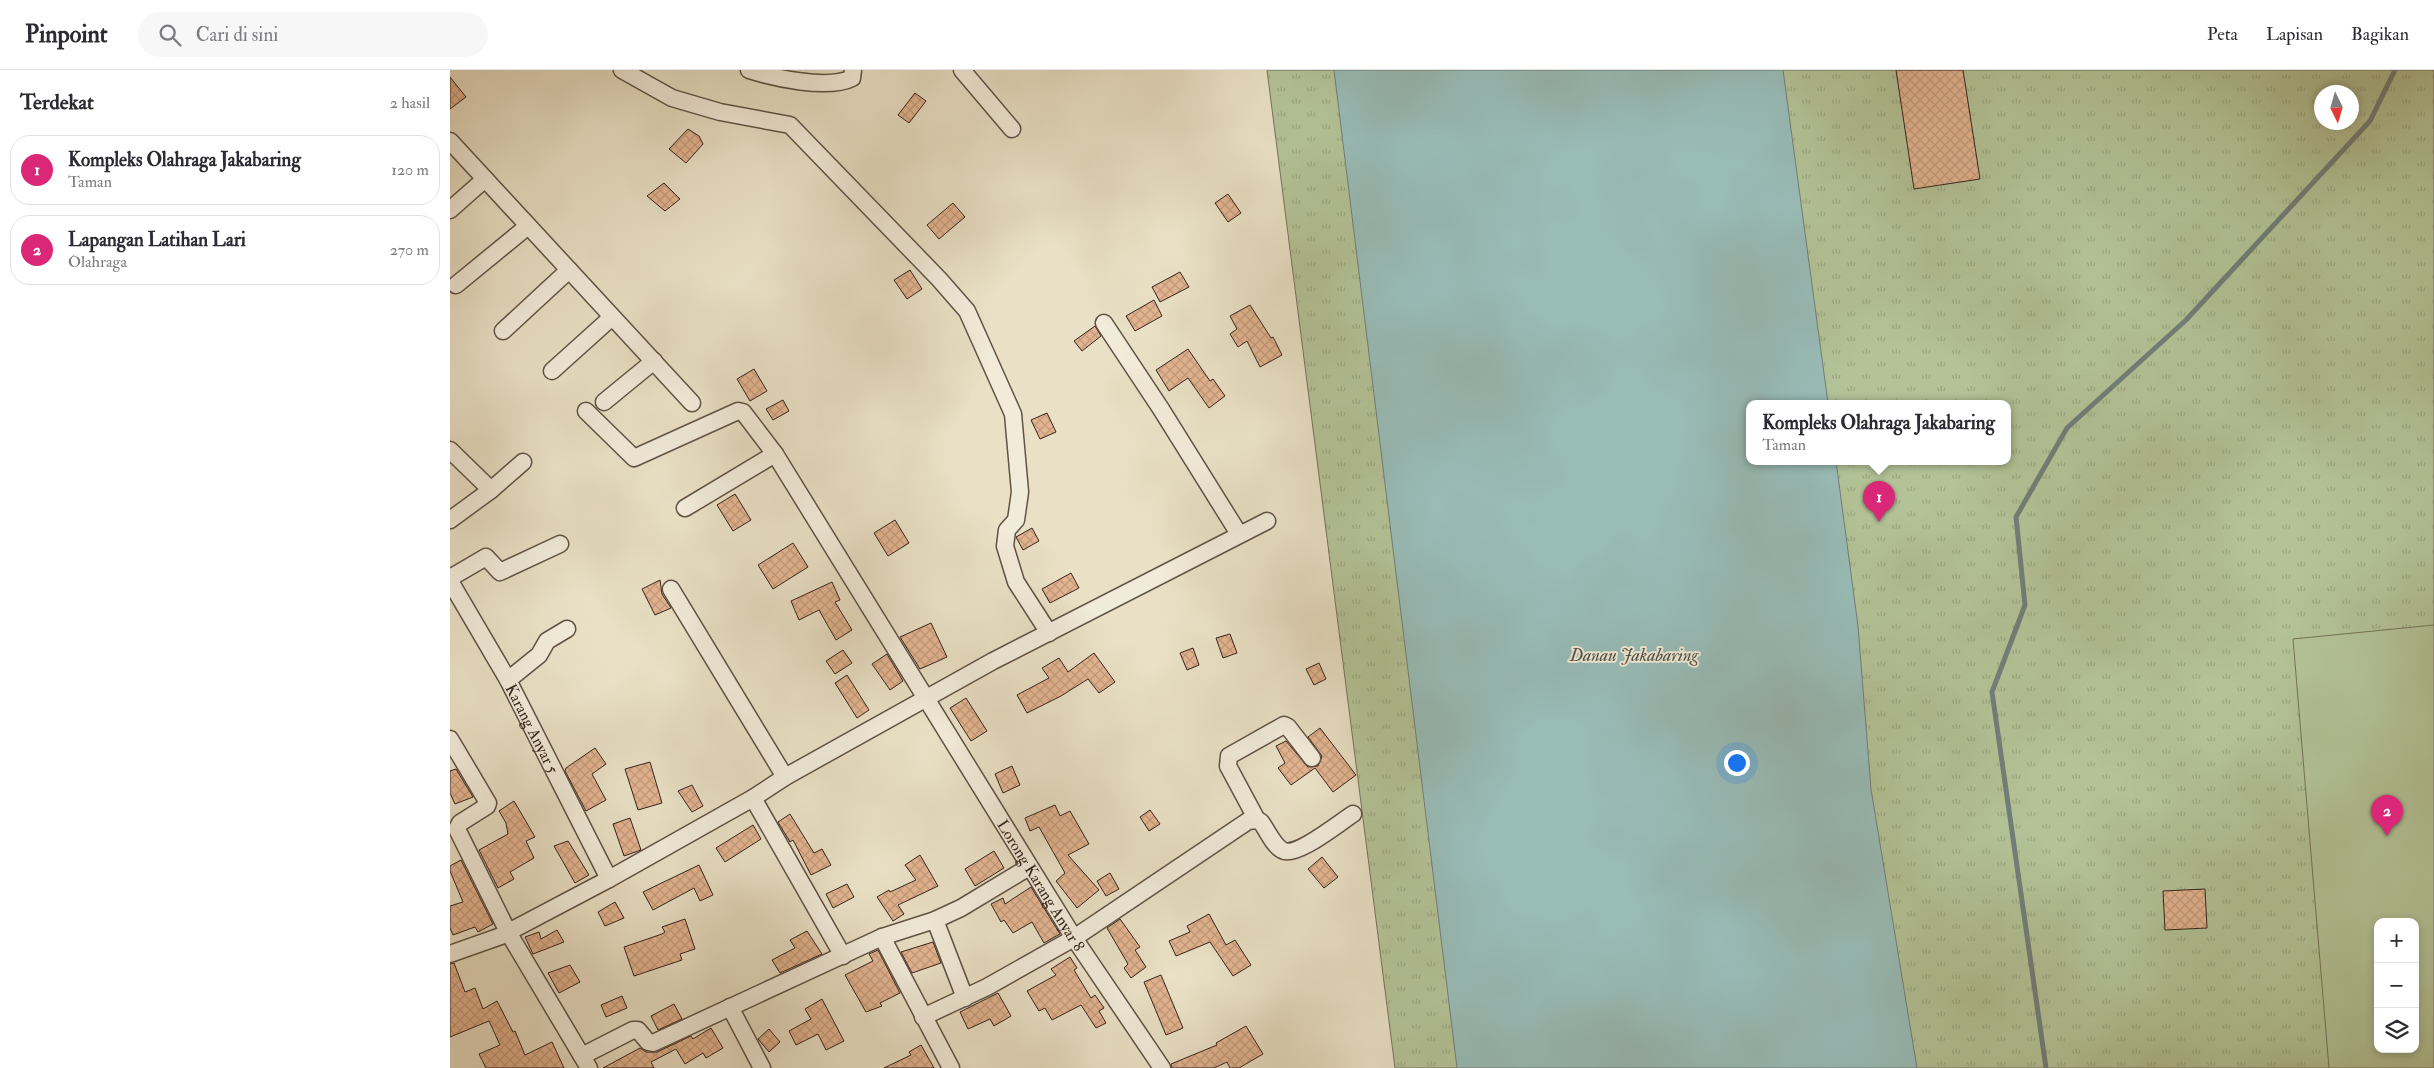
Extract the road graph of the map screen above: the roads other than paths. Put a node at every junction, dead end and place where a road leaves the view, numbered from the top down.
1 (622, 70) edge
2 (852, 70) edge
3 (962, 70) edge
4 (753, 71) edge
5 (1012, 129) dead end
6 (450, 141) edge
7 (485, 179) junction
8 (450, 210) edge
9 (528, 226) junction
10 (569, 270) junction
11 (456, 284) dead end
12 (612, 317) junction
13 (1104, 323) dead end
14 (503, 331) dead end
15 (654, 361) junction
16 (552, 370) dead end
17 (604, 402) dead end
18 (692, 403) dead end
19 (586, 411) dead end
20 (450, 450) edge
21 (775, 454) junction
22 (523, 462) dead end
23 (491, 490) junction
24 (685, 508) dead end
25 (450, 520) edge
26 (1268, 521) dead end
27 (1239, 534) junction
28 (560, 544) dead end
29 (450, 579) edge
30 (671, 589) dead end
31 (568, 629) dead end
32 (1049, 633) junction
33 (508, 680) junction
34 (925, 700) junction
35 (450, 739) edge
36 (1312, 758) dead end
37 (784, 777) junction
38 (753, 798) junction
39 (1353, 814) dead end
40 (1257, 820) junction
41 (1029, 867) junction
42 (609, 879) junction
43 (935, 920) junction
44 (508, 932) junction
45 (882, 937) junction
46 (1074, 938) junction
47 (450, 953) edge
48 (843, 956) junction
49 (965, 998) junction
50 (730, 1008) junction
51 (923, 1017) junction
52 (585, 1062) edge
53 (762, 1068) edge
54 (951, 1068) edge
55 (1162, 1068) edge

1 - 32 street
2 - 4 street
3 - 5 street
6 - 7 street
7 - 8 street
7 - 9 street
9 - 10 street
9 - 11 street
10 - 12 street
10 - 14 street
12 - 15 street
12 - 16 street
13 - 27 street
15 - 17 street
15 - 18 street
19 - 21 street, Lorong Karang Anyar 8
20 - 23 street
21 - 24 street
21 - 34 street, Lorong Karang Anyar 8
22 - 23 street
23 - 25 street
26 - 27 street
27 - 32 street
28 - 29 street
29 - 33 street, Karang Anyar 5
30 - 37 street
31 - 33 street
32 - 34 street
33 - 42 street, Karang Anyar 5
34 - 37 street
34 - 41 street, Lorong Karang Anyar 8
35 - 44 street
36 - 40 street
37 - 38 street
38 - 42 street
38 - 48 street
39 - 40 street
40 - 46 street
41 - 43 street
41 - 46 street, Lorong Karang Anyar 8
42 - 44 street
43 - 45 street
43 - 49 street
44 - 47 street
44 - 52 street
45 - 48 street
45 - 51 street
46 - 49 street
46 - 55 street, Lorong Karang Anyar 8
48 - 50 street
49 - 51 street
50 - 52 street
50 - 53 street
51 - 54 street

